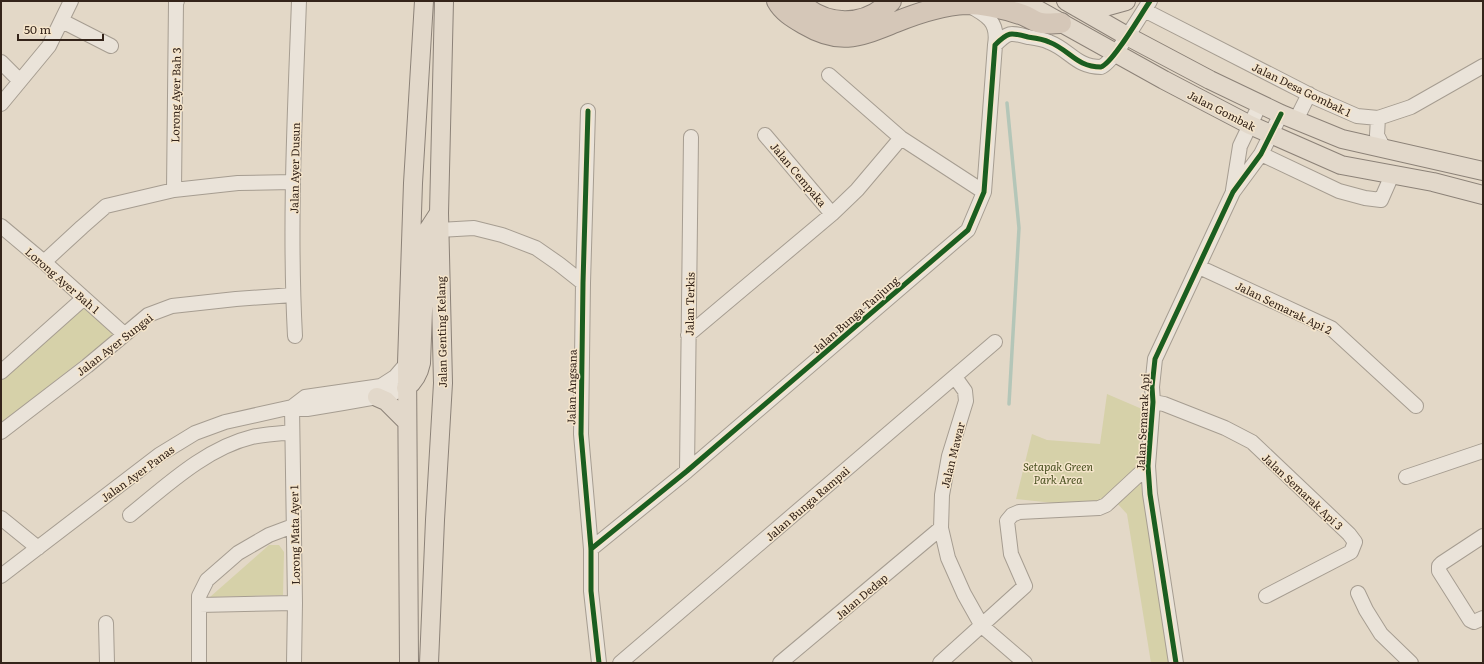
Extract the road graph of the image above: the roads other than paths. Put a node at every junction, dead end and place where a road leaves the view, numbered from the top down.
1 (71, 1) edge
2 (178, 1) edge
3 (299, 1) edge
4 (424, 1) edge
5 (444, 1) edge
6 (777, 1) edge
7 (798, 1) edge
8 (891, 1) edge
9 (1022, 1) edge
10 (1126, 1) edge
11 (967, 4) junction
12 (1072, 4) edge
13 (1147, 5) edge
14 (62, 21) junction
15 (1061, 22) junction
16 (1127, 36) junction
17 (995, 45) junction
18 (111, 46) dead end
19 (1116, 53) junction
20 (1, 62) edge
21 (1483, 66) edge
22 (829, 74) dead end
23 (20, 81) junction
24 (1309, 94) junction
25 (1, 104) edge
26 (1260, 104) junction
27 (588, 111) dead end
28 (1288, 117) junction
29 (1378, 118) junction
30 (1250, 125) junction
31 (765, 135) dead end
32 (1271, 135) junction
33 (691, 137) dead end
34 (901, 138) junction
35 (1384, 149) junction
36 (1261, 154) junction
37 (1483, 171) edge
38 (1392, 175) junction
39 (293, 182) junction
40 (174, 190) junction
41 (984, 192) junction
42 (1233, 192) junction
43 (1483, 196) edge
44 (832, 214) junction
45 (439, 221) junction
46 (1, 226) edge
47 (44, 262) junction
48 (1199, 267) junction
49 (583, 282) junction
50 (293, 295) junction
51 (84, 298) junction
52 (124, 334) junction
53 (688, 335) junction
54 (295, 336) dead end
55 (995, 342) dead end
56 (407, 363) junction
57 (1, 372) edge
58 (955, 377) junction
59 (406, 388) junction
60 (377, 397) junction
61 (1153, 402) junction
62 (1416, 406) dead end
63 (292, 407) junction
64 (407, 422) junction
65 (1, 432) edge
66 (292, 432) junction
67 (1483, 451) edge
68 (1148, 466) junction
69 (687, 471) junction
70 (1406, 477) dead end
71 (130, 515) dead end
72 (1, 518) edge
73 (293, 526) junction
74 (941, 528) junction
75 (1483, 536) edge
76 (38, 548) junction
77 (590, 549) junction
78 (1, 576) edge
79 (1358, 593) dead end
80 (1266, 596) dead end
81 (295, 603) junction
82 (198, 605) junction
83 (1483, 618) edge
84 (106, 623) dead end
85 (982, 626) junction
86 (107, 663) edge
87 (199, 663) edge
88 (294, 663) edge
89 (409, 663) edge
90 (429, 663) edge
91 (599, 663) edge
92 (620, 663) edge
93 (780, 663) edge
94 (940, 663) edge
95 (1025, 663) edge
96 (1176, 663) edge
97 (1411, 663) edge

1 - 14 street
2 - 40 street, Lorong Ayer Bah 3
3 - 39 street, Jalan Ayer Dusun
4 - 56 main road
5 - 45 main road, Jalan Genting Kelang
6 - 11 highway
7 - 8 highway
9 - 15 main road, Jalan Gombak
10 - 12 main road
11 - 15 highway
11 - 17 street, Jalan Bunga Tanjung
12 - 16 main road, Jalan Gombak
13 - 16 street
13 - 24 street, Jalan Desa Gombak 1
14 - 18 street
14 - 23 street
15 - 19 main road, Jalan Gombak
16 - 19 street
16 - 26 main road, Jalan Gombak
17 - 19 street
17 - 41 street, Jalan Bunga Tanjung
19 - 30 main road, Jalan Gombak
20 - 23 street
21 - 29 street, Jalan Desa Gombak 1
22 - 34 street
23 - 25 street
24 - 28 street, Jalan Semarak Api
24 - 29 street, Jalan Desa Gombak 1
26 - 28 main road, Jalan Gombak
26 - 30 street, Jalan Semarak Api
27 - 49 street, Jalan Angsana
28 - 32 street, Jalan Semarak Api
28 - 35 main road, Jalan Gombak
29 - 35 street
30 - 32 main road, Jalan Gombak
30 - 42 street, Jalan Semarak Api
31 - 44 street, Jalan Cempaka
32 - 36 street, Jalan Semarak Api
32 - 38 main road, Jalan Gombak
33 - 53 street, Jalan Terkis
34 - 41 street
34 - 44 street
35 - 37 main road, Jalan Gombak
36 - 38 street
36 - 42 street, Jalan Semarak Api
38 - 43 main road, Jalan Gombak
39 - 40 street
39 - 50 street, Jalan Ayer Dusun
40 - 47 street
41 - 69 street, Jalan Bunga Tanjung
42 - 48 street, Jalan Semarak Api
44 - 53 street
45 - 49 street
45 - 59 main road
45 - 90 main road, Jalan Genting Kelang
46 - 47 street, Lorong Ayer Bah 1
47 - 51 street, Lorong Ayer Bah 1
48 - 61 street, Jalan Semarak Api
48 - 62 street, Jalan Semarak Api 2
49 - 77 street, Jalan Angsana
50 - 52 street, Jalan Ayer Sungai
50 - 54 street, Jalan Ayer Dusun
51 - 52 street, Lorong Ayer Bah 1
51 - 57 street
52 - 65 street, Jalan Ayer Sungai
53 - 69 street, Jalan Terkis
55 - 58 street, Jalan Bunga Rampai
56 - 59 main road
56 - 63 street, Jalan Ayer Panas
58 - 74 street, Jalan Mawar
58 - 92 street, Jalan Bunga Rampai
59 - 60 street, Jalan Ayer Panas
59 - 64 main road
60 - 63 street, Jalan Ayer Panas
60 - 64 main road
61 - 68 street, Jalan Semarak Api
61 - 80 street, Jalan Semarak Api 3
63 - 66 street, Lorong Mata Ayer 1
63 - 76 street, Jalan Ayer Panas
64 - 89 main road
66 - 71 street
66 - 73 street, Lorong Mata Ayer 1
67 - 70 street
68 - 85 street
68 - 96 street, Jalan Semarak Api
69 - 77 street, Jalan Bunga Tanjung
72 - 76 street
73 - 81 street, Lorong Mata Ayer 1
73 - 82 street
74 - 85 street, Jalan Mawar
74 - 93 street, Jalan Dedap
75 - 83 street
76 - 78 street, Jalan Ayer Panas
77 - 91 street, Jalan Angsana
79 - 97 street
81 - 82 street
81 - 88 street, Lorong Mata Ayer 1
82 - 87 street
84 - 86 street
85 - 94 street
85 - 95 street, Jalan Mawar

